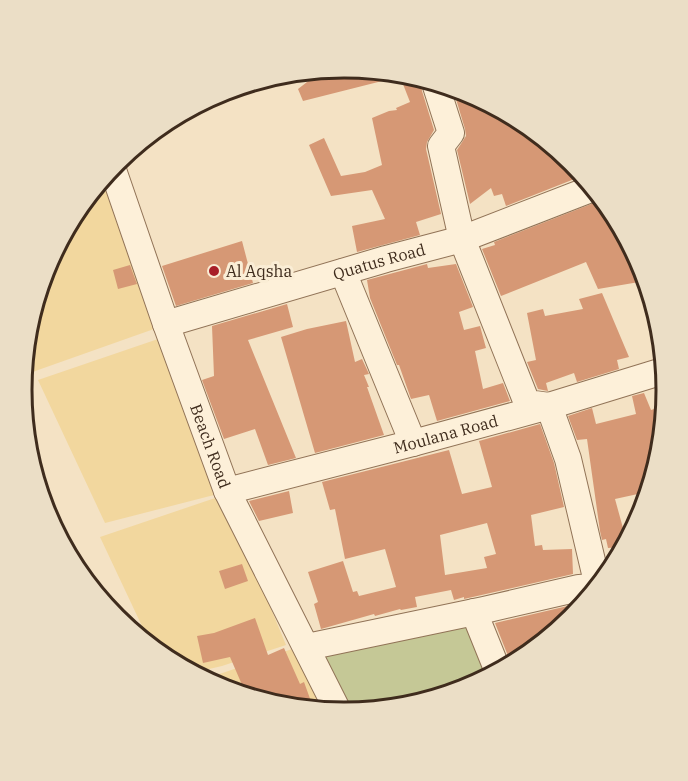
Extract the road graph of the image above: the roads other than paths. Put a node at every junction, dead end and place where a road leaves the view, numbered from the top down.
1 (438, 93) edge
2 (116, 177) edge
3 (585, 191) edge
4 (462, 239) junction
5 (343, 273) junction
6 (166, 324) junction
7 (656, 373) edge
8 (549, 406) junction
9 (413, 443) junction
10 (227, 491) junction
11 (587, 587) edge
12 (584, 591) edge
13 (474, 612) junction
14 (307, 647) junction
15 (495, 664) edge
16 (334, 703) edge

1 - 4 street
2 - 6 street, Beach Road
3 - 4 street, Quatus Road
4 - 5 street, Quatus Road
4 - 8 street
5 - 6 street, Quatus Road
5 - 9 street
6 - 10 street, Beach Road
7 - 8 street, Moulana Road
8 - 9 street, Moulana Road
8 - 11 street
9 - 10 street, Moulana Road
10 - 14 street, Beach Road
12 - 13 street
13 - 14 street
13 - 15 street
14 - 16 street, Beach Road

